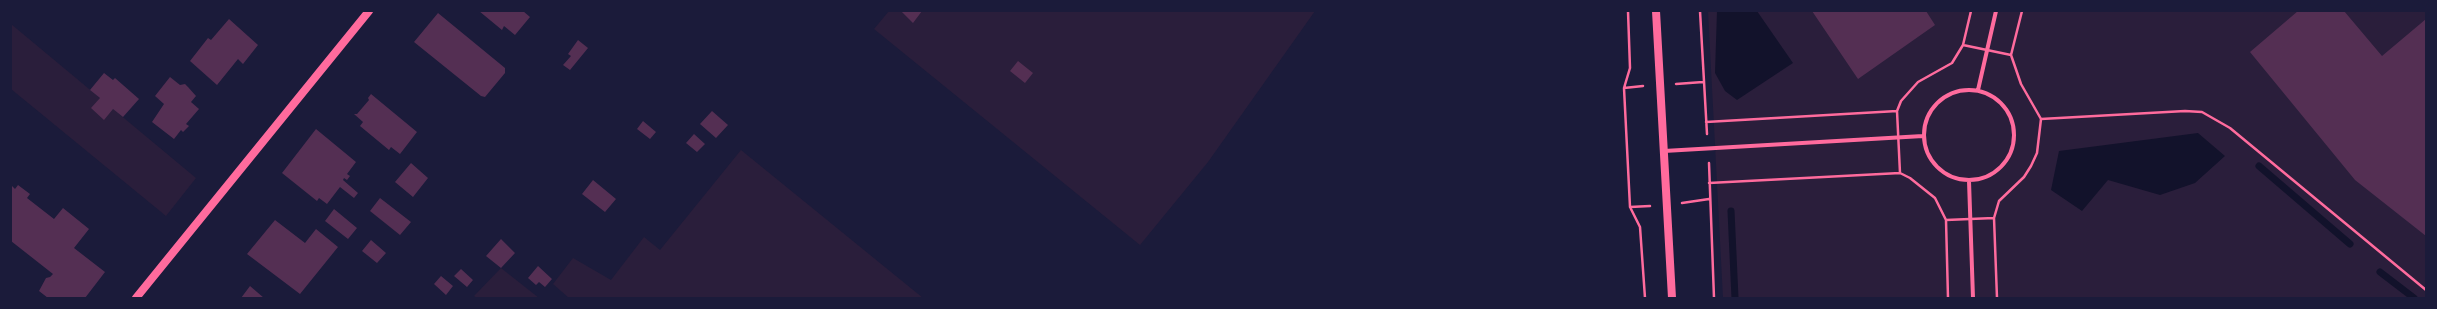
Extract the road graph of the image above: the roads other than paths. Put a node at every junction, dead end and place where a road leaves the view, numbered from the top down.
1 (369, 11) edge
2 (1656, 11) edge
3 (1996, 11) edge
4 (1978, 90) junction
5 (1923, 136) junction
6 (1664, 151) junction
7 (1969, 180) junction
8 (136, 298) edge
9 (1672, 298) edge
10 (1973, 298) edge

1 - 8 main road
2 - 6 main road
3 - 4 street
4 - 5 street
4 - 7 street
5 - 6 street
5 - 7 street
6 - 9 main road
7 - 10 street

